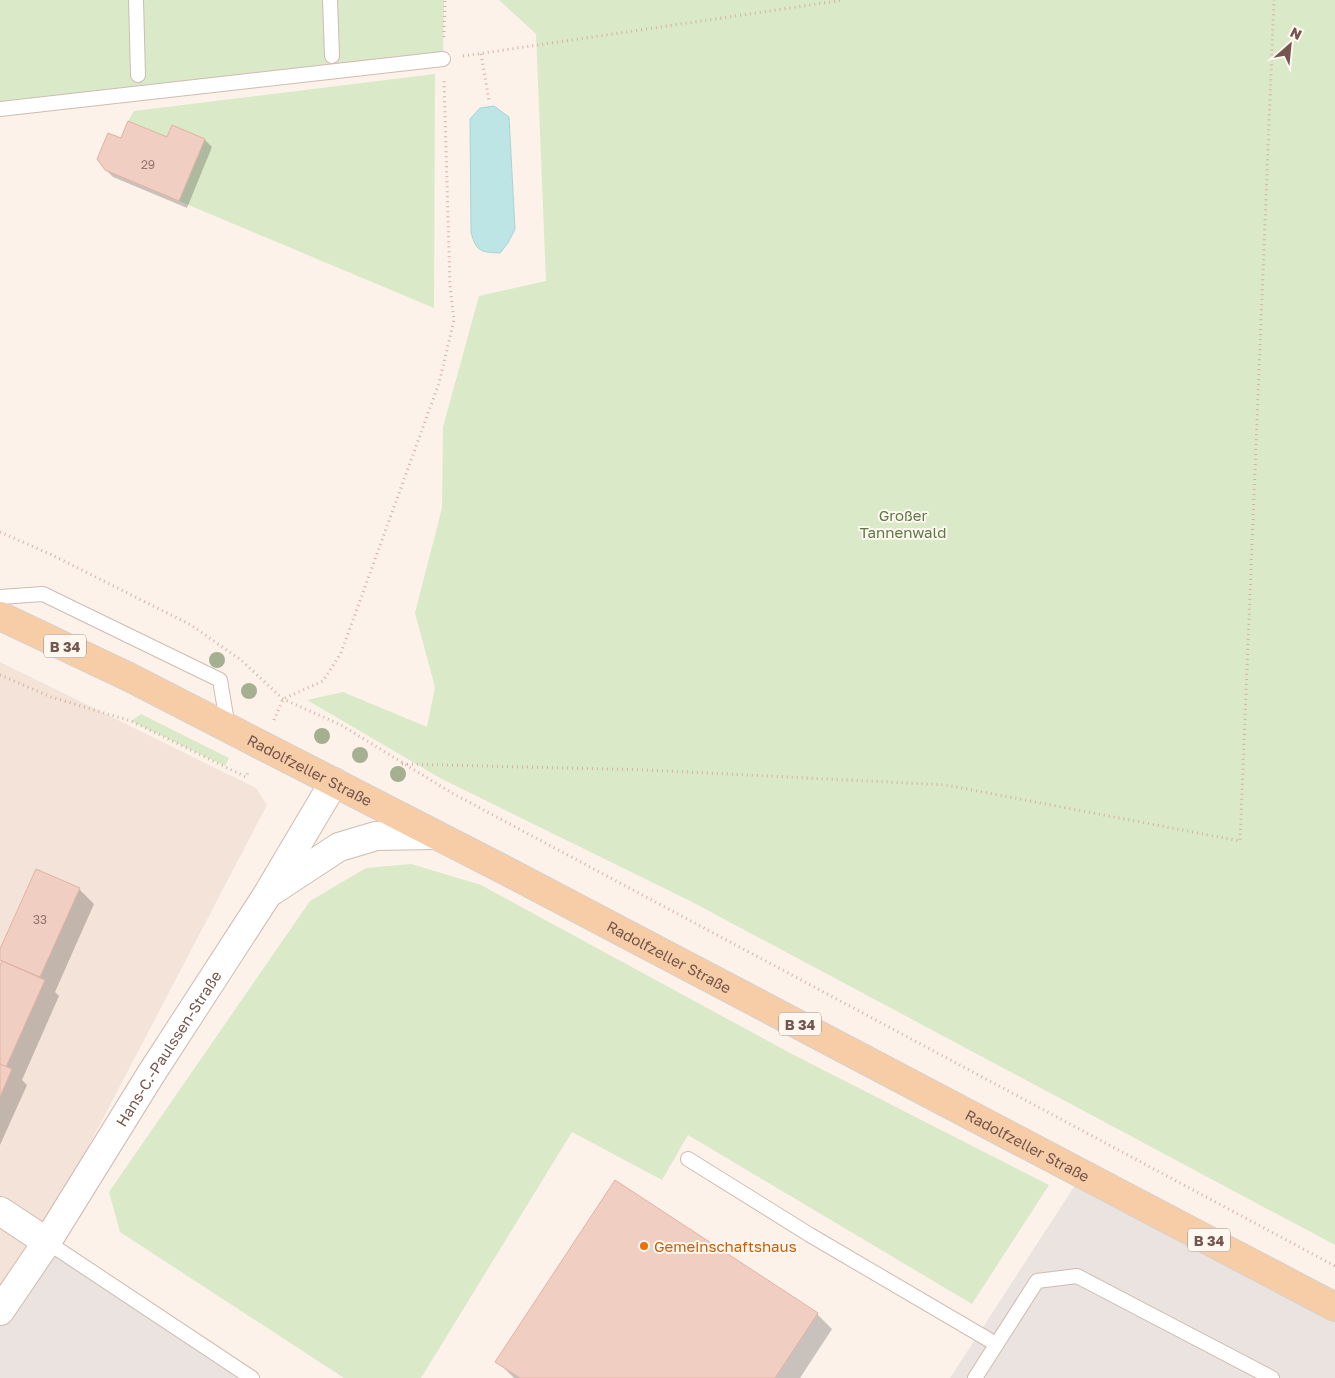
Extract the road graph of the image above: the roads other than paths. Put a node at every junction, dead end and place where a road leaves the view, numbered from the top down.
1 (136, 0) edge
2 (330, 0) edge
3 (332, 56) dead end
4 (443, 59) road end
5 (138, 75) dead end
6 (0, 109) edge
7 (0, 597) edge
8 (0, 616) edge
9 (228, 728) junction
10 (334, 782) junction
11 (436, 834) junction
12 (266, 895) junction
13 (688, 1159) dead end
14 (0, 1211) edge
15 (47, 1242) junction
16 (1335, 1307) edge
17 (0, 1311) edge
18 (996, 1344) junction
19 (252, 1378) edge
20 (975, 1378) edge
21 (1272, 1378) edge

1 - 5 lane
2 - 3 lane
4 - 6 lane
7 - 9 lane
8 - 9 main road, Radolfzeller Straße / B 34
9 - 10 main road, Radolfzeller Straße / B 34
10 - 11 main road, Radolfzeller Straße / B 34
10 - 12 street, Hans-C.-Paulssen-Straße
11 - 12 street
11 - 16 main road, Radolfzeller Straße / B 34
12 - 15 street, Hans-C.-Paulssen-Straße
13 - 18 lane
14 - 15 street
15 - 17 street, Hans-C.-Paulssen-Straße
15 - 19 lane
18 - 20 lane
18 - 21 lane

